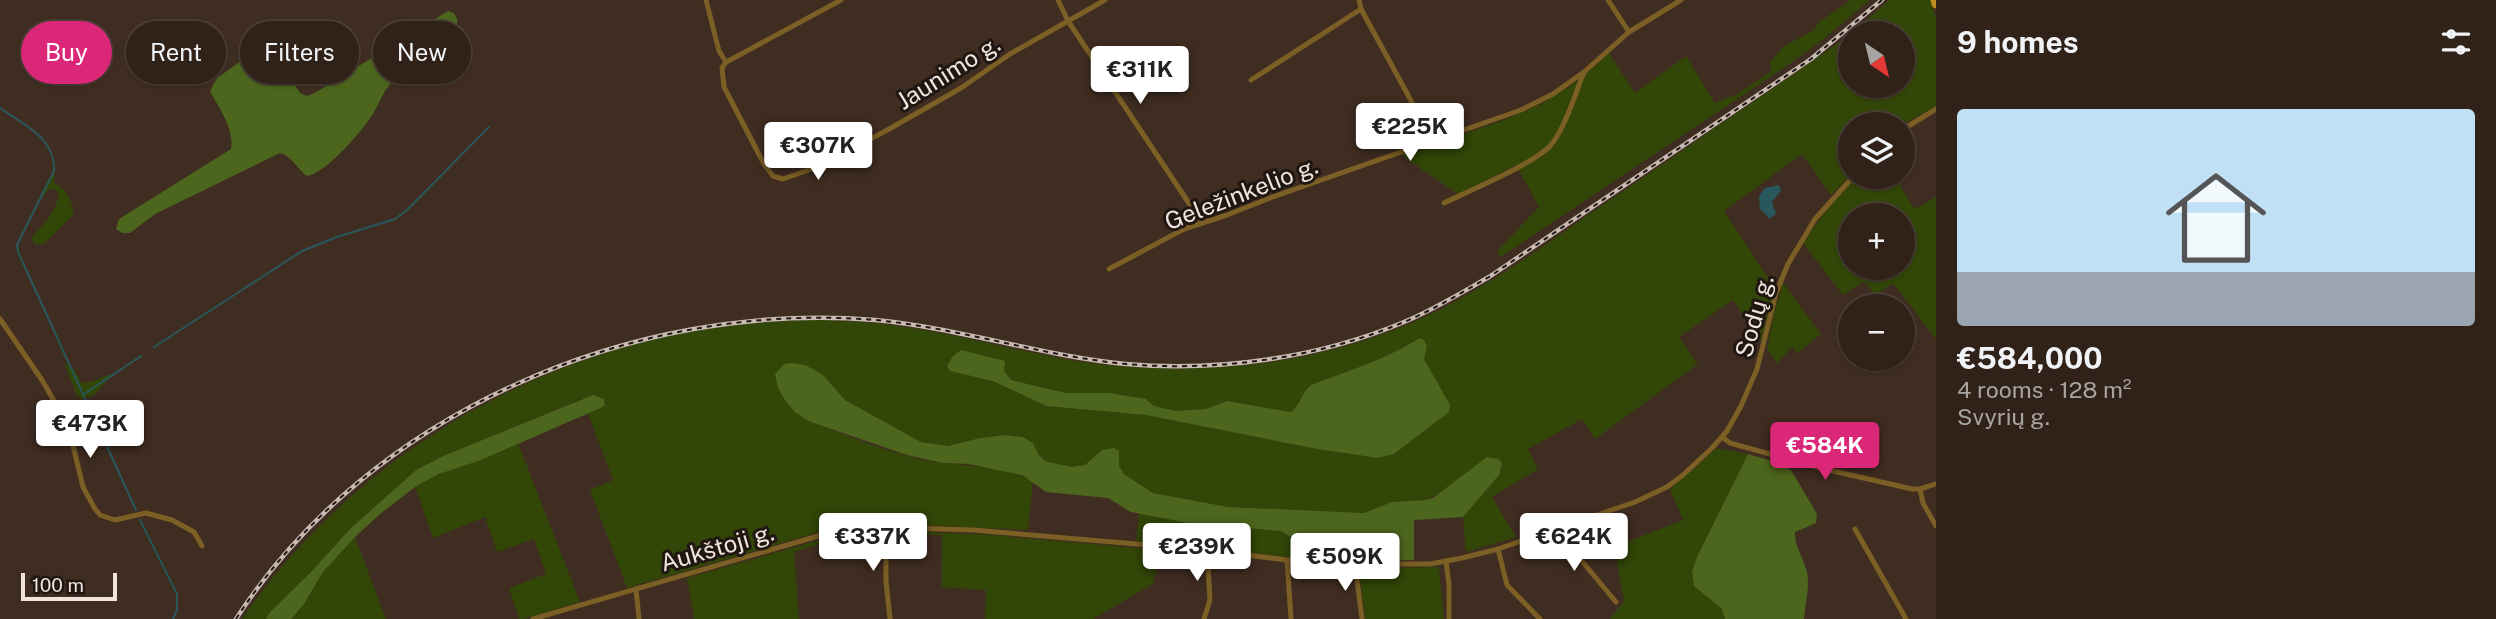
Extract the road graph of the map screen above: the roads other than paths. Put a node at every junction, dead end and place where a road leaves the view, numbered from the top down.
1 (706, 0) edge
2 (841, 0) edge
3 (1058, 0) edge
4 (1105, 0) edge
5 (1359, 0) edge
6 (1608, 0) edge
7 (1681, 0) edge
8 (1361, 9) junction
9 (1068, 21) junction
10 (1629, 32) junction
11 (726, 62) junction
12 (1584, 72) junction
13 (1251, 80) dead end
14 (1936, 109) edge
15 (1915, 122) edge
16 (1433, 141) junction
17 (1842, 189) edge
18 (1444, 203) dead end
19 (1202, 223) junction
20 (1109, 269) dead end
21 (0, 319) edge
22 (1722, 437) junction
23 (1936, 484) edge
24 (1920, 489) junction
25 (886, 526) junction
26 (1936, 526) edge
27 (1559, 528) junction
28 (1855, 529) dead end
29 (202, 546) dead end
30 (1498, 549) junction
31 (1207, 550) junction
32 (1287, 560) junction
33 (1446, 561) junction
34 (1355, 564) junction
35 (636, 589) junction
36 (1616, 602) dead end
37 (533, 619) edge
38 (639, 619) edge
39 (890, 619) edge
40 (1204, 619) edge
41 (1291, 619) edge
42 (1362, 619) edge
43 (1450, 619) edge
44 (1539, 619) edge
45 (1906, 619) edge

1 - 11 street
2 - 11 street
3 - 9 street
4 - 9 street, Jaunimo g.
5 - 8 street
6 - 10 street
7 - 10 street, Geležinkelio g.
8 - 13 street
8 - 16 street
9 - 11 street, Jaunimo g.
9 - 19 street
10 - 12 street, Geležinkelio g.
12 - 16 street, Geležinkelio g.
12 - 18 street
14 - 15 street
16 - 19 street, Geležinkelio g.
17 - 22 street, Sodų g.
19 - 20 street, Geležinkelio g.
21 - 29 street
22 - 24 street
22 - 27 street, Sodų g.
23 - 24 street
24 - 26 street
25 - 31 street, Aukštoji g.
25 - 35 street, Aukštoji g.
25 - 39 street
27 - 30 street, Sodų g.
27 - 36 street
28 - 45 street
30 - 33 street, Aukštoji g.
30 - 44 street
31 - 32 street, Aukštoji g.
31 - 40 street
32 - 34 street, Aukštoji g.
32 - 41 street
33 - 34 street, Aukštoji g.
33 - 43 street
34 - 42 street
35 - 37 street, Aukštoji g.
35 - 38 street

